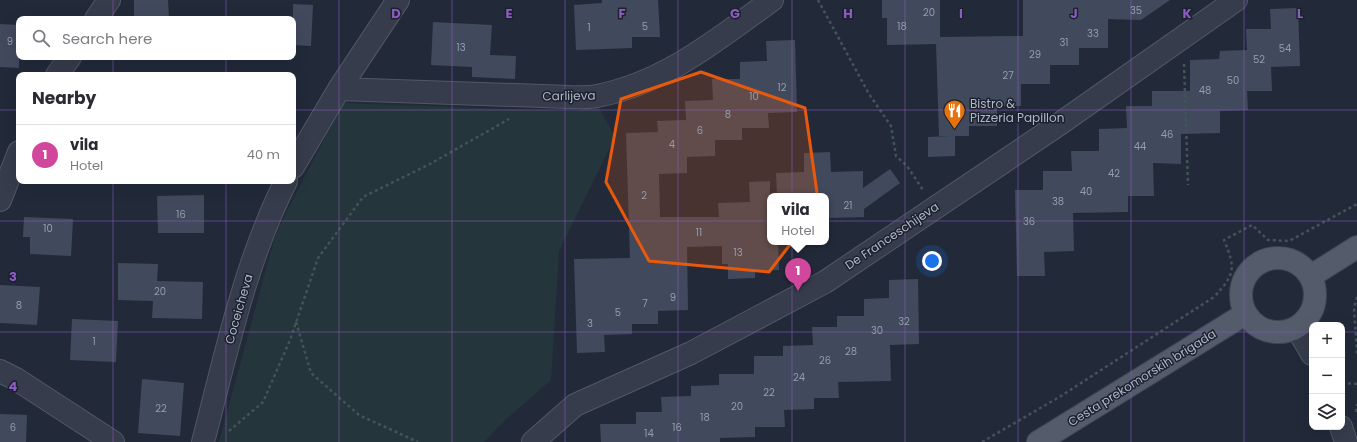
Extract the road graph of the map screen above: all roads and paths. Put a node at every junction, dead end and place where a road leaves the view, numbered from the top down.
1 (109, 0) edge
2 (398, 0) edge
3 (772, 0) edge
4 (818, 0) edge
5 (1236, 0) edge
6 (98, 16) edge
7 (1182, 37) junction
8 (68, 60) edge
9 (60, 72) edge
10 (339, 89) junction
11 (513, 116) dead end
12 (16, 160) edge
13 (296, 162) edge
14 (285, 184) edge
15 (1188, 185) dead end
16 (0, 200) edge
17 (1357, 204) edge
18 (935, 208) junction
19 (1357, 246) edge
20 (1311, 276) junction
21 (1357, 297) edge
22 (1245, 314) junction
23 (296, 321) junction
24 (1297, 328) junction
25 (1309, 349) edge
26 (1357, 355) edge
27 (0, 371) edge
28 (1345, 383) edge
29 (1357, 384) edge
30 (1342, 430) edge
31 (228, 432) dead end
32 (113, 442) edge
33 (203, 442) edge
34 (418, 442) edge
35 (533, 442) edge
36 (982, 442) edge
37 (1038, 442) edge
38 (1346, 442) edge

1 - 6 street
2 - 10 street
3 - 10 street, Carlijeva
4 - 18 path
5 - 7 street, De Franceschijeva
7 - 15 path
7 - 18 street, De Franceschijeva
8 - 9 street
10 - 13 street
11 - 23 path
12 - 16 street
14 - 33 street, Coceicheva
17 - 36 path
18 - 35 street, De Franceschijeva
19 - 20 main road
20 - 22 main road
20 - 24 main road
21 - 26 path
22 - 24 main road
22 - 37 main road, Cesta prekomorskih brigada
23 - 31 path
23 - 34 path
24 - 25 street
27 - 32 street
28 - 29 path
30 - 38 street

